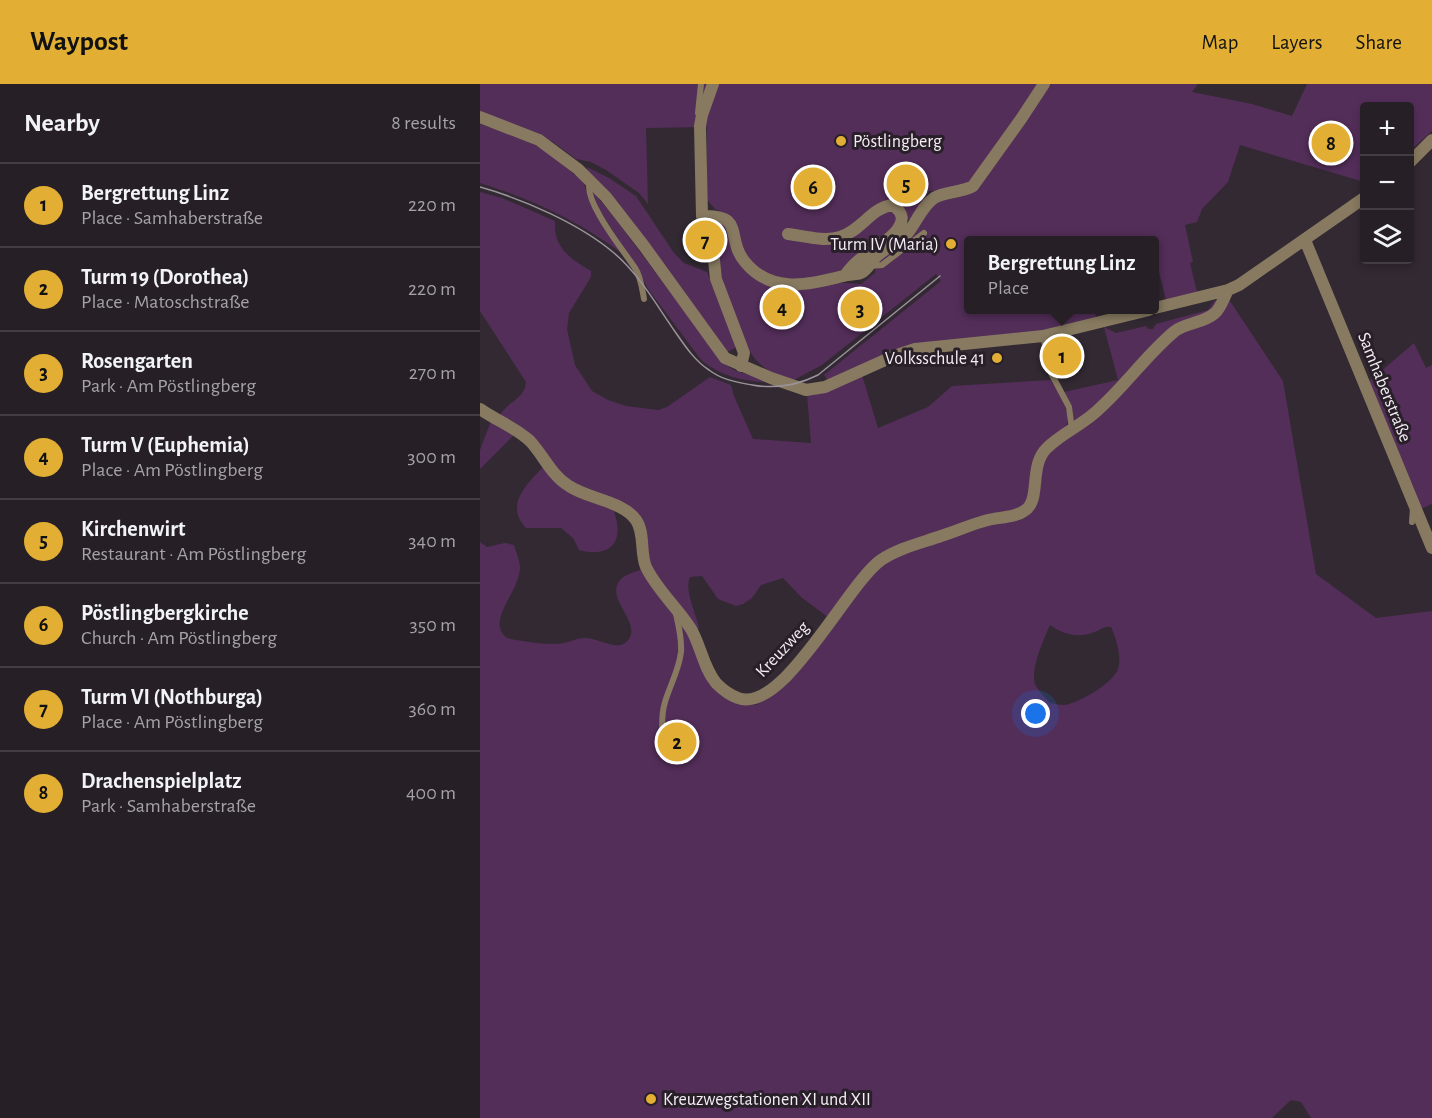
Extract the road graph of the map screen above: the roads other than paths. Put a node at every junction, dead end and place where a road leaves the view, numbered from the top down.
1 (701, 84) edge
2 (713, 84) edge
3 (1044, 84) edge
4 (480, 117) edge
5 (700, 126) junction
6 (1432, 141) edge
7 (1414, 158) edge
8 (590, 181) junction
9 (1360, 202) edge
10 (702, 216) junction
11 (706, 233) dead end
12 (924, 233) dead end
13 (788, 234) dead end
14 (1305, 240) junction
15 (713, 250) dead end
16 (870, 266) junction
17 (845, 275) junction
18 (1228, 290) junction
19 (644, 299) dead end
20 (1159, 307) edge
21 (1130, 314) edge
22 (1043, 336) junction
23 (741, 366) junction
24 (480, 409) edge
25 (1072, 430) junction
26 (1414, 505) junction
27 (1412, 522) dead end
28 (1432, 548) edge
29 (676, 609) junction
30 (665, 754) dead end

1 - 5 lane
2 - 5 street
3 - 16 street
4 - 8 street
5 - 10 street
6 - 7 street
8 - 19 lane
8 - 23 street
9 - 14 street
10 - 11 street
10 - 17 street
12 - 16 lane
13 - 17 street
14 - 18 street
14 - 26 street, Samhaberstraße
15 - 23 street
16 - 17 street
18 - 20 street
18 - 25 street, Kreuzweg
21 - 22 street
22 - 23 street
22 - 25 lane
24 - 29 street
25 - 29 street, Kreuzweg
26 - 27 lane
26 - 28 street, Samhaberstraße
29 - 30 lane

